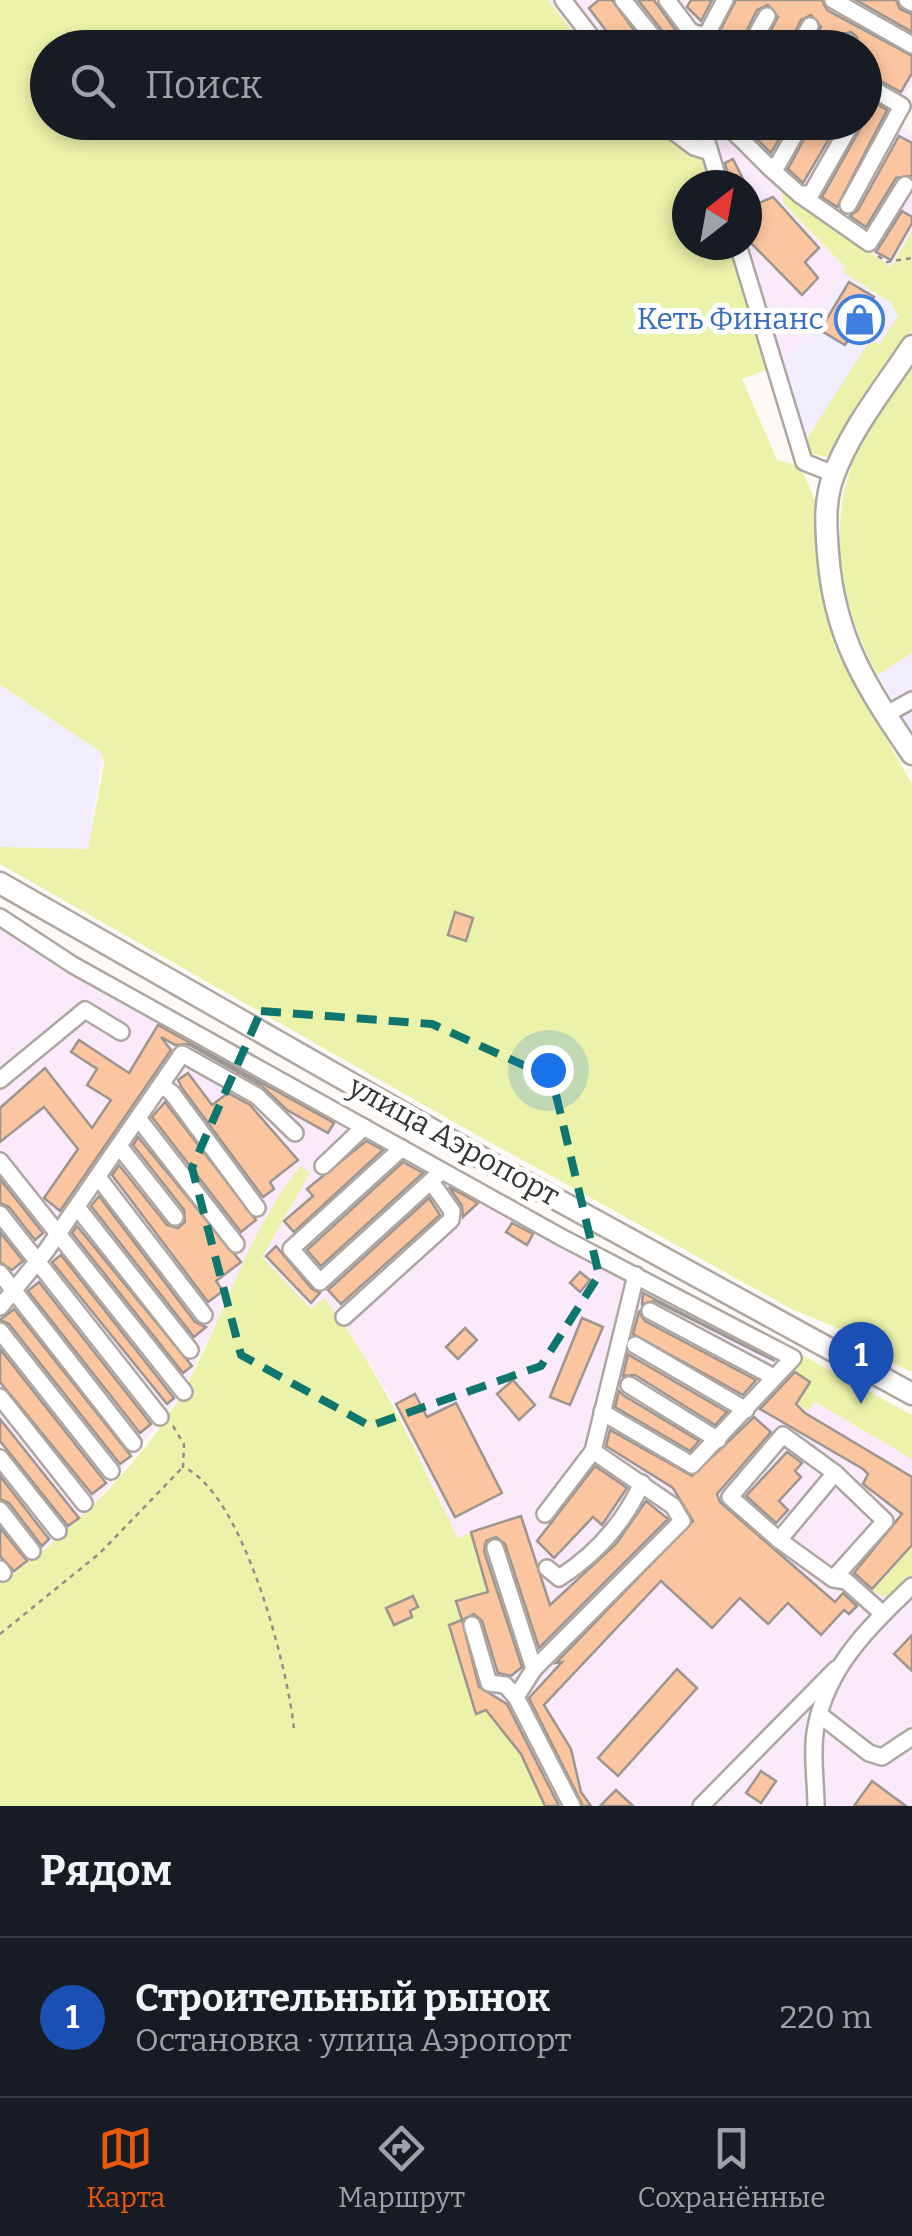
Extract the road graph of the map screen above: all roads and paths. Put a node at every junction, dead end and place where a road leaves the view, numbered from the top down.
1 (563, 0) edge
2 (623, 0) edge
3 (725, 0) edge
4 (833, 0) edge
5 (674, 3) edge
6 (767, 16) dead end
7 (810, 26) dead end
8 (586, 30) edge
9 (647, 30) edge
10 (685, 30) edge
11 (709, 30) edge
12 (759, 30) edge
13 (808, 30) edge
14 (912, 44) edge
15 (882, 94) edge
16 (685, 140) edge
17 (706, 140) edge
18 (742, 140) edge
19 (792, 140) edge
20 (842, 140) edge
21 (710, 152) junction
22 (769, 167) junction
23 (715, 170) edge
24 (904, 185) dead end
25 (799, 194) junction
26 (848, 205) dead end
27 (869, 243) junction
28 (912, 258) edge
29 (743, 260) edge
30 (912, 346) edge
31 (834, 474) junction
32 (912, 700) edge
33 (886, 714) junction
34 (912, 754) edge
35 (0, 883) edge
36 (0, 917) edge
37 (121, 1032) dead end
38 (0, 1080) edge
39 (161, 1085) junction
40 (138, 1118) junction
41 (364, 1127) junction
42 (295, 1134) dead end
43 (119, 1146) junction
44 (402, 1148) junction
45 (0, 1161) edge
46 (323, 1166) dead end
47 (98, 1177) junction
48 (437, 1177) junction
49 (77, 1207) junction
50 (256, 1208) dead end
51 (0, 1214) edge
52 (176, 1217) dead end
53 (60, 1232) junction
54 (278, 1234) dead end
55 (236, 1244) dead end
56 (291, 1249) junction
57 (37, 1261) junction
58 (0, 1273) edge
59 (636, 1275) junction
60 (13, 1290) junction
61 (0, 1307) edge
62 (650, 1311) dead end
63 (204, 1315) dead end
64 (344, 1316) dead end
65 (0, 1331) edge
66 (636, 1345) dead end
67 (190, 1350) dead end
68 (772, 1376) junction
69 (629, 1385) dead end
70 (184, 1392) dead end
71 (912, 1394) edge
72 (0, 1397) edge
73 (746, 1410) junction
74 (602, 1412) junction
75 (166, 1417) joint
76 (718, 1440) junction
77 (134, 1442) dead end
78 (593, 1452) junction
79 (0, 1458) edge
80 (183, 1467) junction
81 (111, 1470) dead end
82 (834, 1473) junction
83 (642, 1484) junction
84 (84, 1503) dead end
85 (0, 1510) edge
86 (545, 1514) dead end
87 (58, 1531) dead end
88 (779, 1540) junction
89 (496, 1548) dead end
90 (32, 1551) dead end
91 (547, 1568) dead end
92 (833, 1579) junction
93 (912, 1586) edge
94 (883, 1614) junction
95 (472, 1625) dead end
96 (0, 1634) edge
97 (839, 1666) junction
98 (534, 1670) junction
99 (516, 1698) junction
100 (820, 1716) junction
101 (294, 1729) dead end
102 (912, 1737) edge
103 (572, 1806) edge
104 (701, 1806) edge
105 (816, 1806) edge

1 - 8 street
2 - 9 street
3 - 11 street
4 - 14 street
5 - 10 street
6 - 12 street
7 - 13 street
15 - 26 street
16 - 21 street
17 - 21 street
18 - 22 street
19 - 22 street
20 - 25 street
21 - 23 street
22 - 25 street
24 - 27 street
25 - 27 street
27 - 28 path
29 - 31 street
30 - 31 main road
31 - 33 main road
32 - 33 street
33 - 34 main road
35 - 71 main road, улица Аэропорт
36 - 41 street
37 - 38 street
39 - 40 street
39 - 42 street
39 - 50 street
40 - 43 street
40 - 55 street
41 - 44 street
41 - 46 street
43 - 47 street
43 - 52 street
44 - 48 street
44 - 56 street
45 - 53 street
47 - 49 street
47 - 63 street
48 - 56 street
48 - 59 street
48 - 64 street
49 - 53 street
49 - 67 street
51 - 57 street
53 - 57 street
53 - 70 street
54 - 56 street
57 - 60 street
57 - 75 street
58 - 60 street
59 - 68 street
59 - 74 street
60 - 61 street
60 - 77 street
62 - 68 street
65 - 81 street
66 - 73 street
68 - 73 street
69 - 76 street
72 - 84 street
73 - 76 street
74 - 76 street
74 - 78 street
75 - 80 path
78 - 83 street
78 - 86 street
79 - 87 street
80 - 96 path
80 - 101 path
82 - 88 street
82 - 88 street
82 - 92 street
83 - 91 street
83 - 98 street
85 - 90 street
88 - 92 street
89 - 98 street
92 - 94 street
93 - 94 street
94 - 97 street
95 - 99 street
97 - 100 street
97 - 104 street
98 - 99 street
99 - 103 street
100 - 102 street
100 - 105 street

